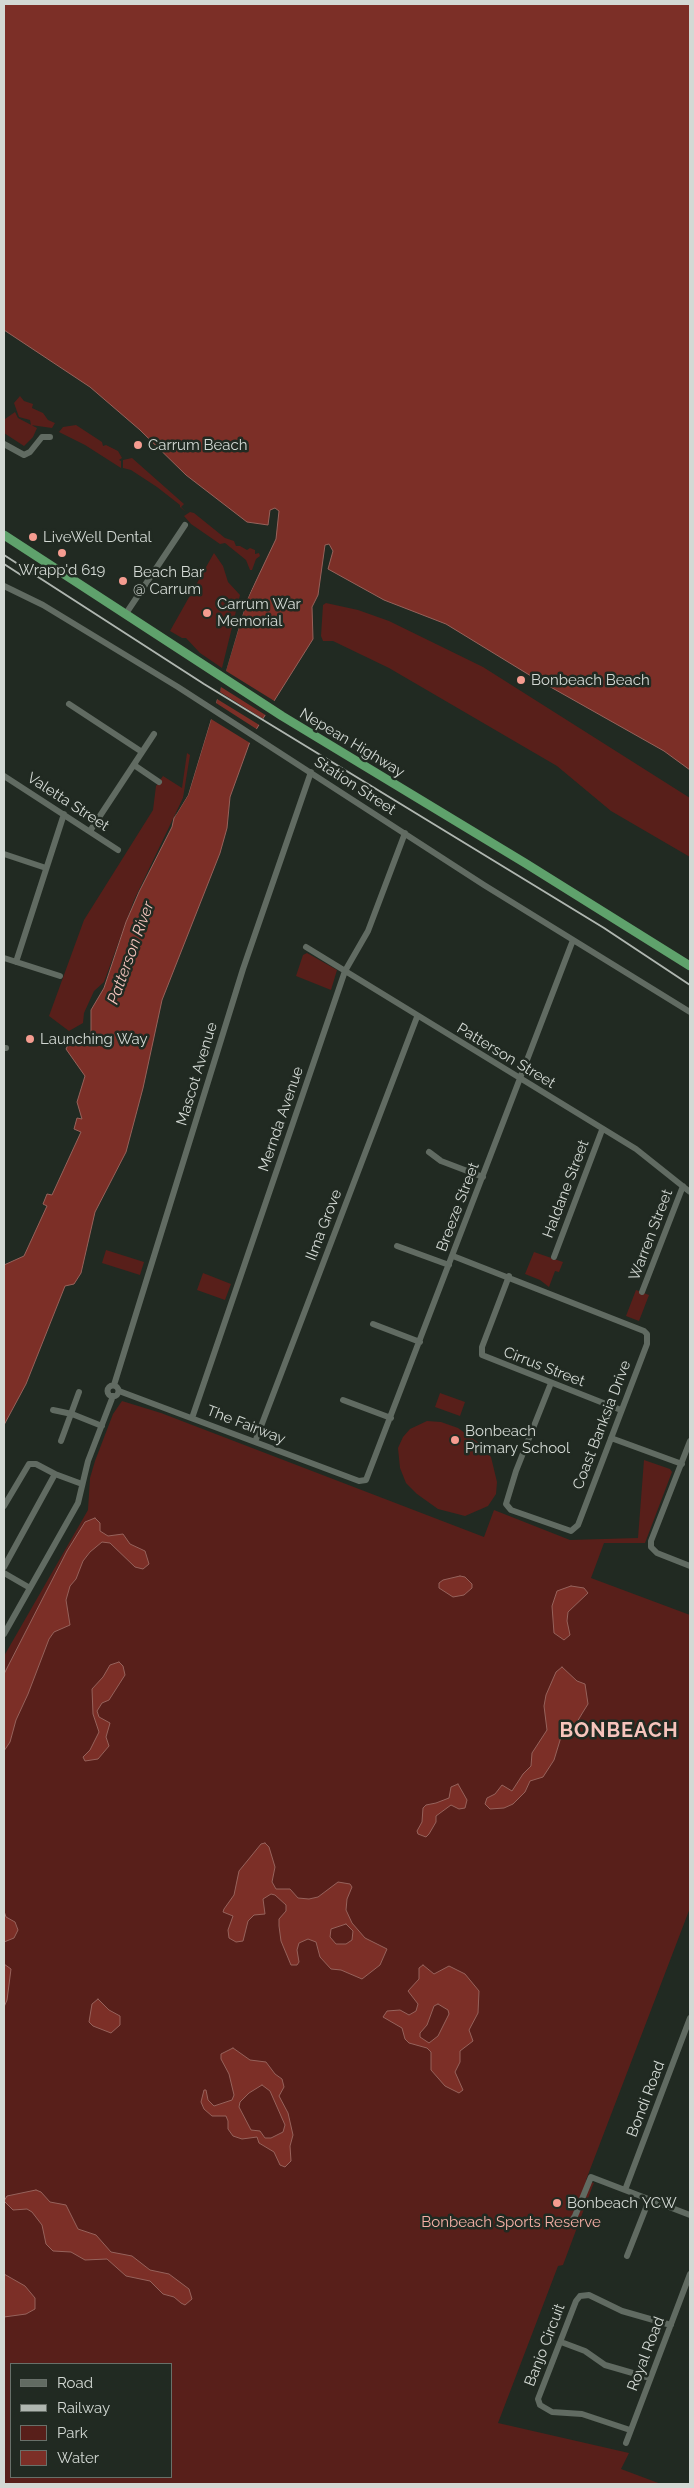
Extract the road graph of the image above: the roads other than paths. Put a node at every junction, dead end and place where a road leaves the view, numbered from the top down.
1 (50, 437) dead end
2 (4, 444) edge
3 (185, 525) dead end
4 (4, 535) edge
5 (4, 586) edge
6 (125, 615) junction
7 (69, 704) dead end
8 (154, 734) dead end
9 (142, 752) junction
10 (134, 765) junction
11 (311, 772) junction
12 (4, 776) edge
13 (159, 782) dead end
14 (64, 814) junction
15 (90, 831) junction
16 (405, 833) junction
17 (118, 850) dead end
18 (4, 854) edge
19 (46, 868) junction
20 (573, 940) junction
21 (306, 948) dead end
22 (4, 958) edge
23 (16, 962) junction
24 (690, 966) edge
25 (345, 971) junction
26 (60, 976) dead end
27 (690, 1012) edge
28 (417, 1017) junction
29 (520, 1080) junction
30 (602, 1130) junction
31 (429, 1152) dead end
32 (483, 1177) junction
33 (683, 1186) junction
34 (690, 1192) edge
35 (397, 1246) dead end
36 (452, 1256) junction
37 (554, 1257) dead end
38 (449, 1265) junction
39 (509, 1276) junction
40 (642, 1292) dead end
41 (373, 1324) dead end
42 (420, 1342) junction
43 (551, 1383) junction
44 (116, 1388) junction
45 (79, 1392) dead end
46 (343, 1400) dead end
47 (53, 1410) dead end
48 (621, 1410) junction
49 (72, 1414) junction
50 (192, 1418) junction
51 (391, 1418) junction
52 (102, 1426) junction
53 (611, 1438) junction
54 (61, 1441) dead end
55 (690, 1441) edge
56 (255, 1442) junction
57 (682, 1464) junction
58 (55, 1474) junction
59 (364, 1481) joint
60 (82, 1484) junction
61 (4, 1506) edge
62 (690, 1566) edge
63 (4, 1567) edge
64 (4, 1573) edge
65 (30, 1588) junction
66 (4, 1634) edge
67 (690, 2018) edge
68 (625, 2190) junction
69 (649, 2200) junction
70 (690, 2215) edge
71 (569, 2225) dead end
72 (627, 2256) dead end
73 (690, 2274) edge
74 (671, 2325) junction
75 (561, 2342) junction
76 (650, 2378) junction
77 (630, 2430) junction
78 (626, 2443) dead end

1 - 2 street
3 - 6 street
4 - 6 highway, Nepean Highway
5 - 11 street, Station Street
6 - 24 highway, Nepean Highway
7 - 9 street
8 - 9 street
9 - 10 street
10 - 13 street
10 - 15 street
11 - 16 street, Station Street
11 - 44 street, Mascot Avenue
12 - 14 street, Valetta Street
14 - 15 street, Valetta Street
14 - 19 street
15 - 17 street, Valetta Street
16 - 20 street, Station Street
16 - 25 street, Mernda Avenue
18 - 19 street
19 - 23 street
20 - 27 street, Station Street
20 - 29 street, Breeze Street
21 - 25 street, Patterson Street
22 - 23 street
23 - 26 street
25 - 28 street, Patterson Street
25 - 50 street, Mernda Avenue
28 - 29 street, Patterson Street
28 - 56 street, Ilma Grove
29 - 30 street, Patterson Street
29 - 32 street, Breeze Street
30 - 33 street, Patterson Street
30 - 37 street, Haldane Street
31 - 32 street
32 - 36 street, Breeze Street
33 - 34 street, Patterson Street
33 - 40 street, Warren Street
35 - 38 street
36 - 38 street, Breeze Street
36 - 39 street, Coast Banksia Drive
38 - 42 street, Breeze Street
39 - 43 street, Cirrus Street
39 - 48 street, Coast Banksia Drive
41 - 42 street
42 - 51 street, Breeze Street
43 - 48 street, Cirrus Street
43 - 53 street, Coast Banksia Drive
44 - 50 street, The Fairway
44 - 52 street, Mascot Avenue
45 - 49 street
46 - 51 street
47 - 49 street
48 - 53 street, Coast Banksia Drive
49 - 52 street
49 - 54 street
50 - 56 street, The Fairway
51 - 59 street, Breeze Street
52 - 60 street
53 - 57 street
55 - 57 street
56 - 59 street, The Fairway
57 - 62 street
58 - 60 street
58 - 61 street
58 - 63 street
60 - 65 street
64 - 65 street
65 - 66 street
67 - 68 street, Bondi Road
68 - 69 street
68 - 71 street
69 - 70 street
69 - 72 street
73 - 74 street, Royal Road
74 - 75 street, Banjo Circuit
74 - 76 street, Royal Road
75 - 76 street
75 - 77 street, Banjo Circuit
76 - 77 street, Royal Road
77 - 78 street, Royal Road

